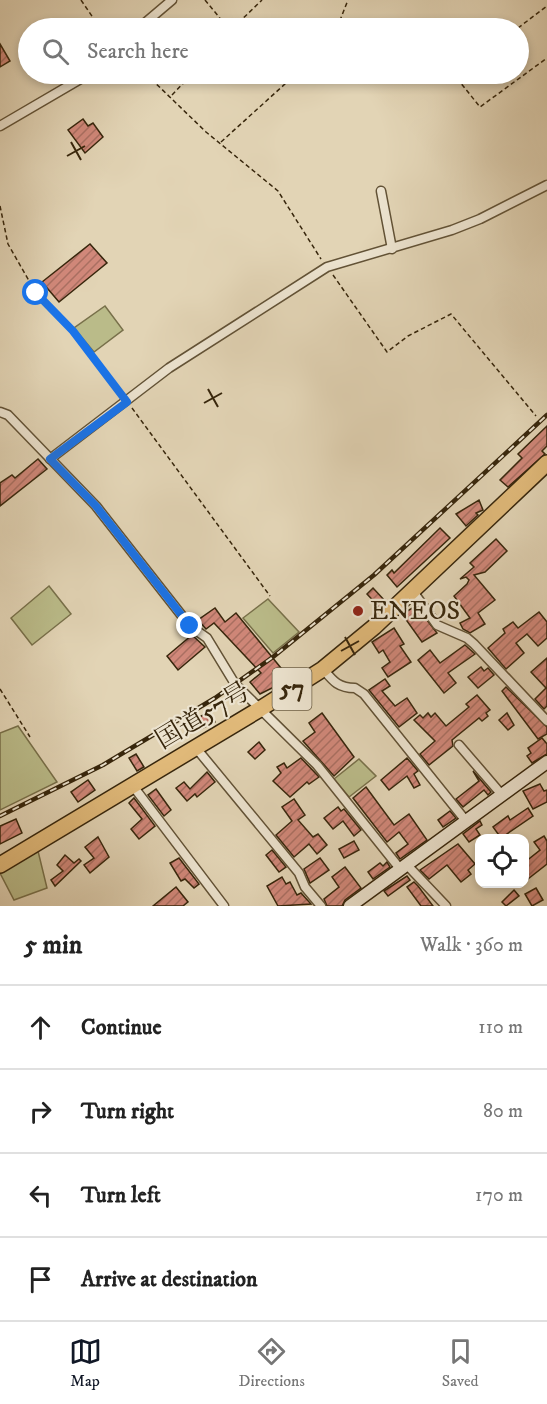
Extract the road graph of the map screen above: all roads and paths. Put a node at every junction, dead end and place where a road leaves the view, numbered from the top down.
1 (81, 0) edge
2 (172, 0) edge
3 (205, 0) edge
4 (262, 0) edge
5 (348, 0) edge
6 (547, 6) edge
7 (93, 18) edge
8 (151, 18) edge
9 (220, 18) edge
10 (244, 18) edge
11 (341, 18) edge
12 (529, 20) edge
13 (547, 58) edge
14 (529, 71) edge
15 (71, 84) edge
16 (182, 84) edge
17 (284, 84) edge
18 (462, 84) edge
19 (511, 84) edge
20 (171, 96) dead end
21 (0, 126) edge
22 (220, 143) dead end
23 (547, 184) edge
24 (381, 191) dead end
25 (0, 206) edge
26 (392, 249) junction
27 (127, 402) junction
28 (0, 412) edge
29 (50, 459) junction
30 (547, 463) edge
31 (412, 590) junction
32 (270, 596) dead end
33 (323, 669) junction
34 (0, 689) edge
35 (260, 709) junction
36 (547, 721) edge
37 (30, 737) dead end
38 (459, 745) dead end
39 (196, 748) junction
40 (547, 762) edge
41 (133, 786) junction
42 (502, 795) junction
43 (466, 821) junction
44 (0, 865) edge
45 (404, 867) junction
46 (224, 906) edge
47 (321, 906) edge
48 (350, 906) edge
49 (446, 906) edge

1 - 7 path
2 - 8 street
3 - 9 path
4 - 10 path
5 - 11 path
6 - 12 path
13 - 14 path
15 - 21 street
16 - 20 path
17 - 22 path
18 - 19 path
23 - 26 street
24 - 26 street
25 - 27 path
26 - 27 street
27 - 29 street
27 - 32 path
28 - 29 street
29 - 35 street
30 - 31 highway, 国道57号 / 57
31 - 33 highway, 国道57号 / 57
31 - 36 street
33 - 35 highway, 国道57号 / 57
33 - 43 street
34 - 37 path
35 - 39 highway, 国道57号 / 57
35 - 45 street
38 - 42 street
39 - 41 highway, 国道57号 / 57
39 - 47 street
40 - 42 street
41 - 44 highway, 国道57号 / 57
41 - 46 street
42 - 43 street
43 - 45 street
45 - 48 street
45 - 49 street

